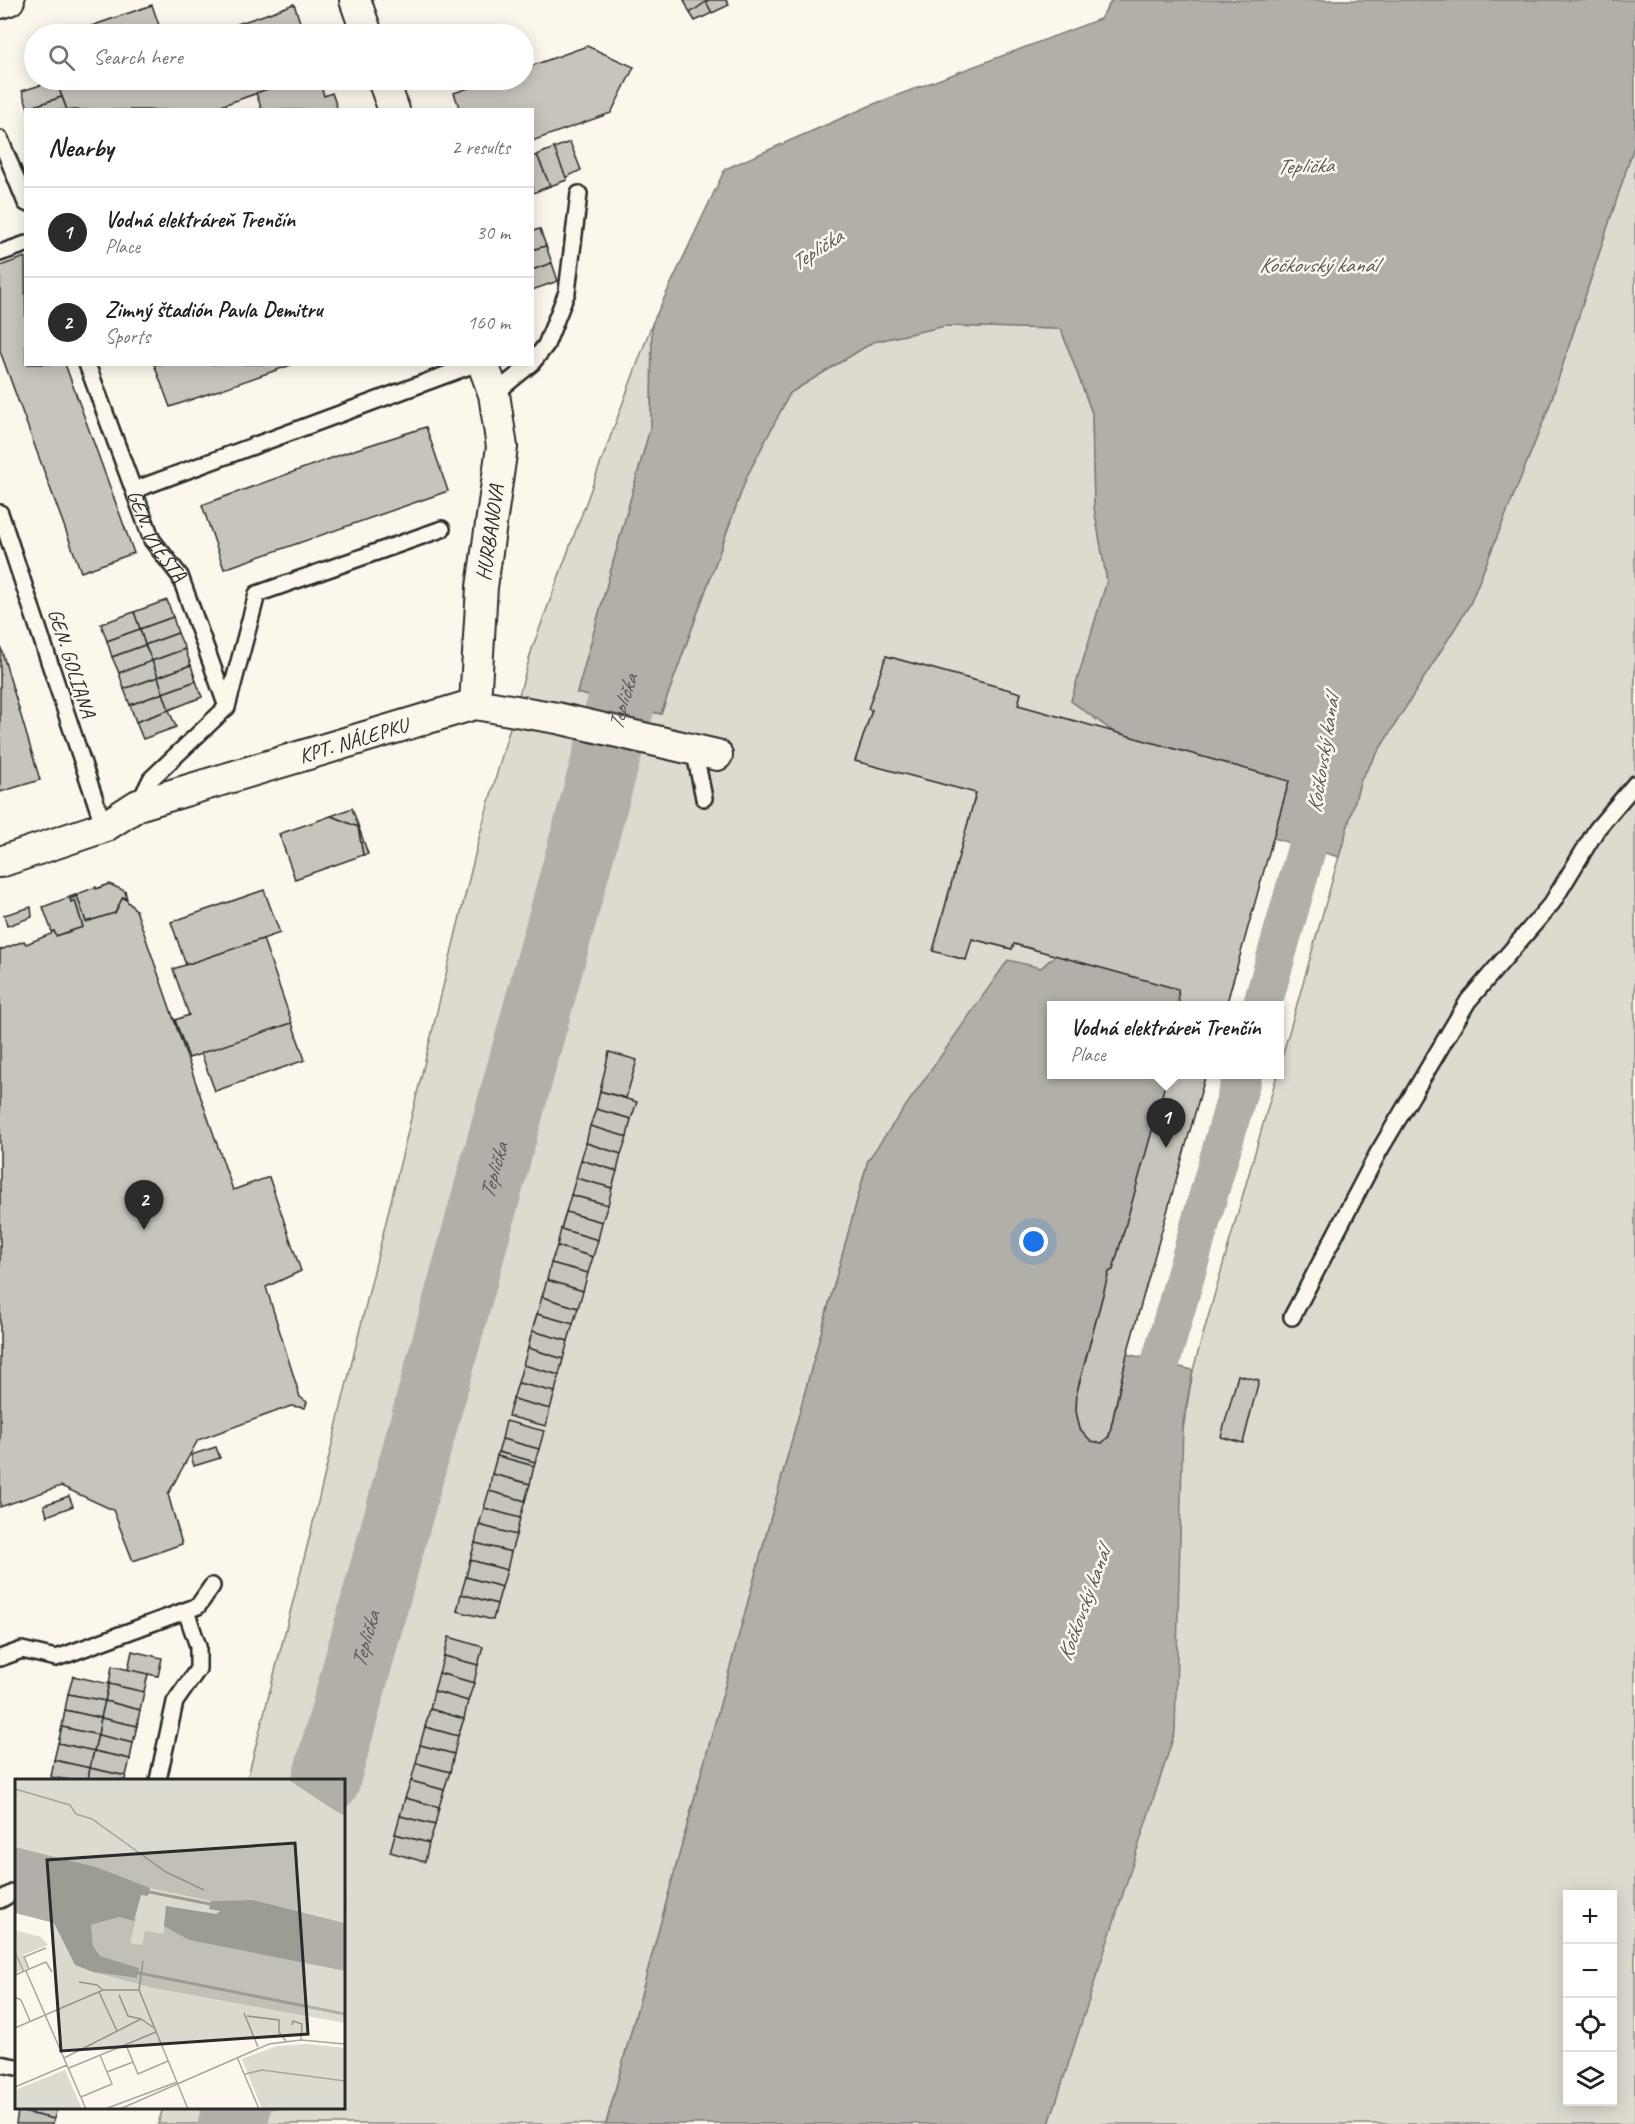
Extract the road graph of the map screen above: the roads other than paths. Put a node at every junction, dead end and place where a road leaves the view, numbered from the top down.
1 (9, 0) edge
2 (355, 0) edge
3 (0, 3) edge
4 (363, 24) edge
5 (386, 90) edge
6 (392, 108) edge
7 (0, 139) edge
8 (579, 194) dead end
9 (24, 198) edge
10 (24, 245) edge
11 (0, 253) edge
12 (534, 361) edge
13 (88, 366) edge
14 (470, 366) edge
15 (484, 366) edge
16 (529, 366) edge
17 (494, 394) junction
18 (134, 490) junction
19 (0, 513) edge
20 (442, 529) dead end
21 (15, 560) junction
22 (0, 565) edge
23 (475, 704) junction
24 (227, 707) junction
25 (693, 750) joint
26 (1635, 784) edge
27 (704, 798) dead end
28 (138, 806) junction
29 (104, 827) junction
30 (0, 862) edge
31 (1292, 1317) dead end
32 (212, 1586) dead end
33 (186, 1611) junction
34 (0, 1658) edge
35 (158, 1779) edge
36 (15, 1892) edge
37 (0, 1900) edge
38 (0, 2064) edge
39 (15, 2067) edge

1 - 3 street
2 - 4 street
5 - 6 street
7 - 9 lane
8 - 12 lane
10 - 11 lane
13 - 18 lane, GEN. VIESTA
14 - 18 lane
15 - 17 street, HURBANOVA
16 - 17 lane
17 - 23 street, HURBANOVA
18 - 24 lane, GEN. VIESTA
19 - 21 lane, GEN. GOLIANA
20 - 24 lane
21 - 22 lane
21 - 29 lane, GEN. GOLIANA
23 - 25 street, KPT. NÁLEPKU
23 - 28 street, KPT. NÁLEPKU
24 - 28 lane
25 - 27 lane
26 - 31 lane
28 - 29 street, KPT. NÁLEPKU
29 - 30 street, KPT. NÁLEPKU
32 - 33 lane
33 - 34 lane
33 - 35 lane
36 - 37 lane
38 - 39 lane

